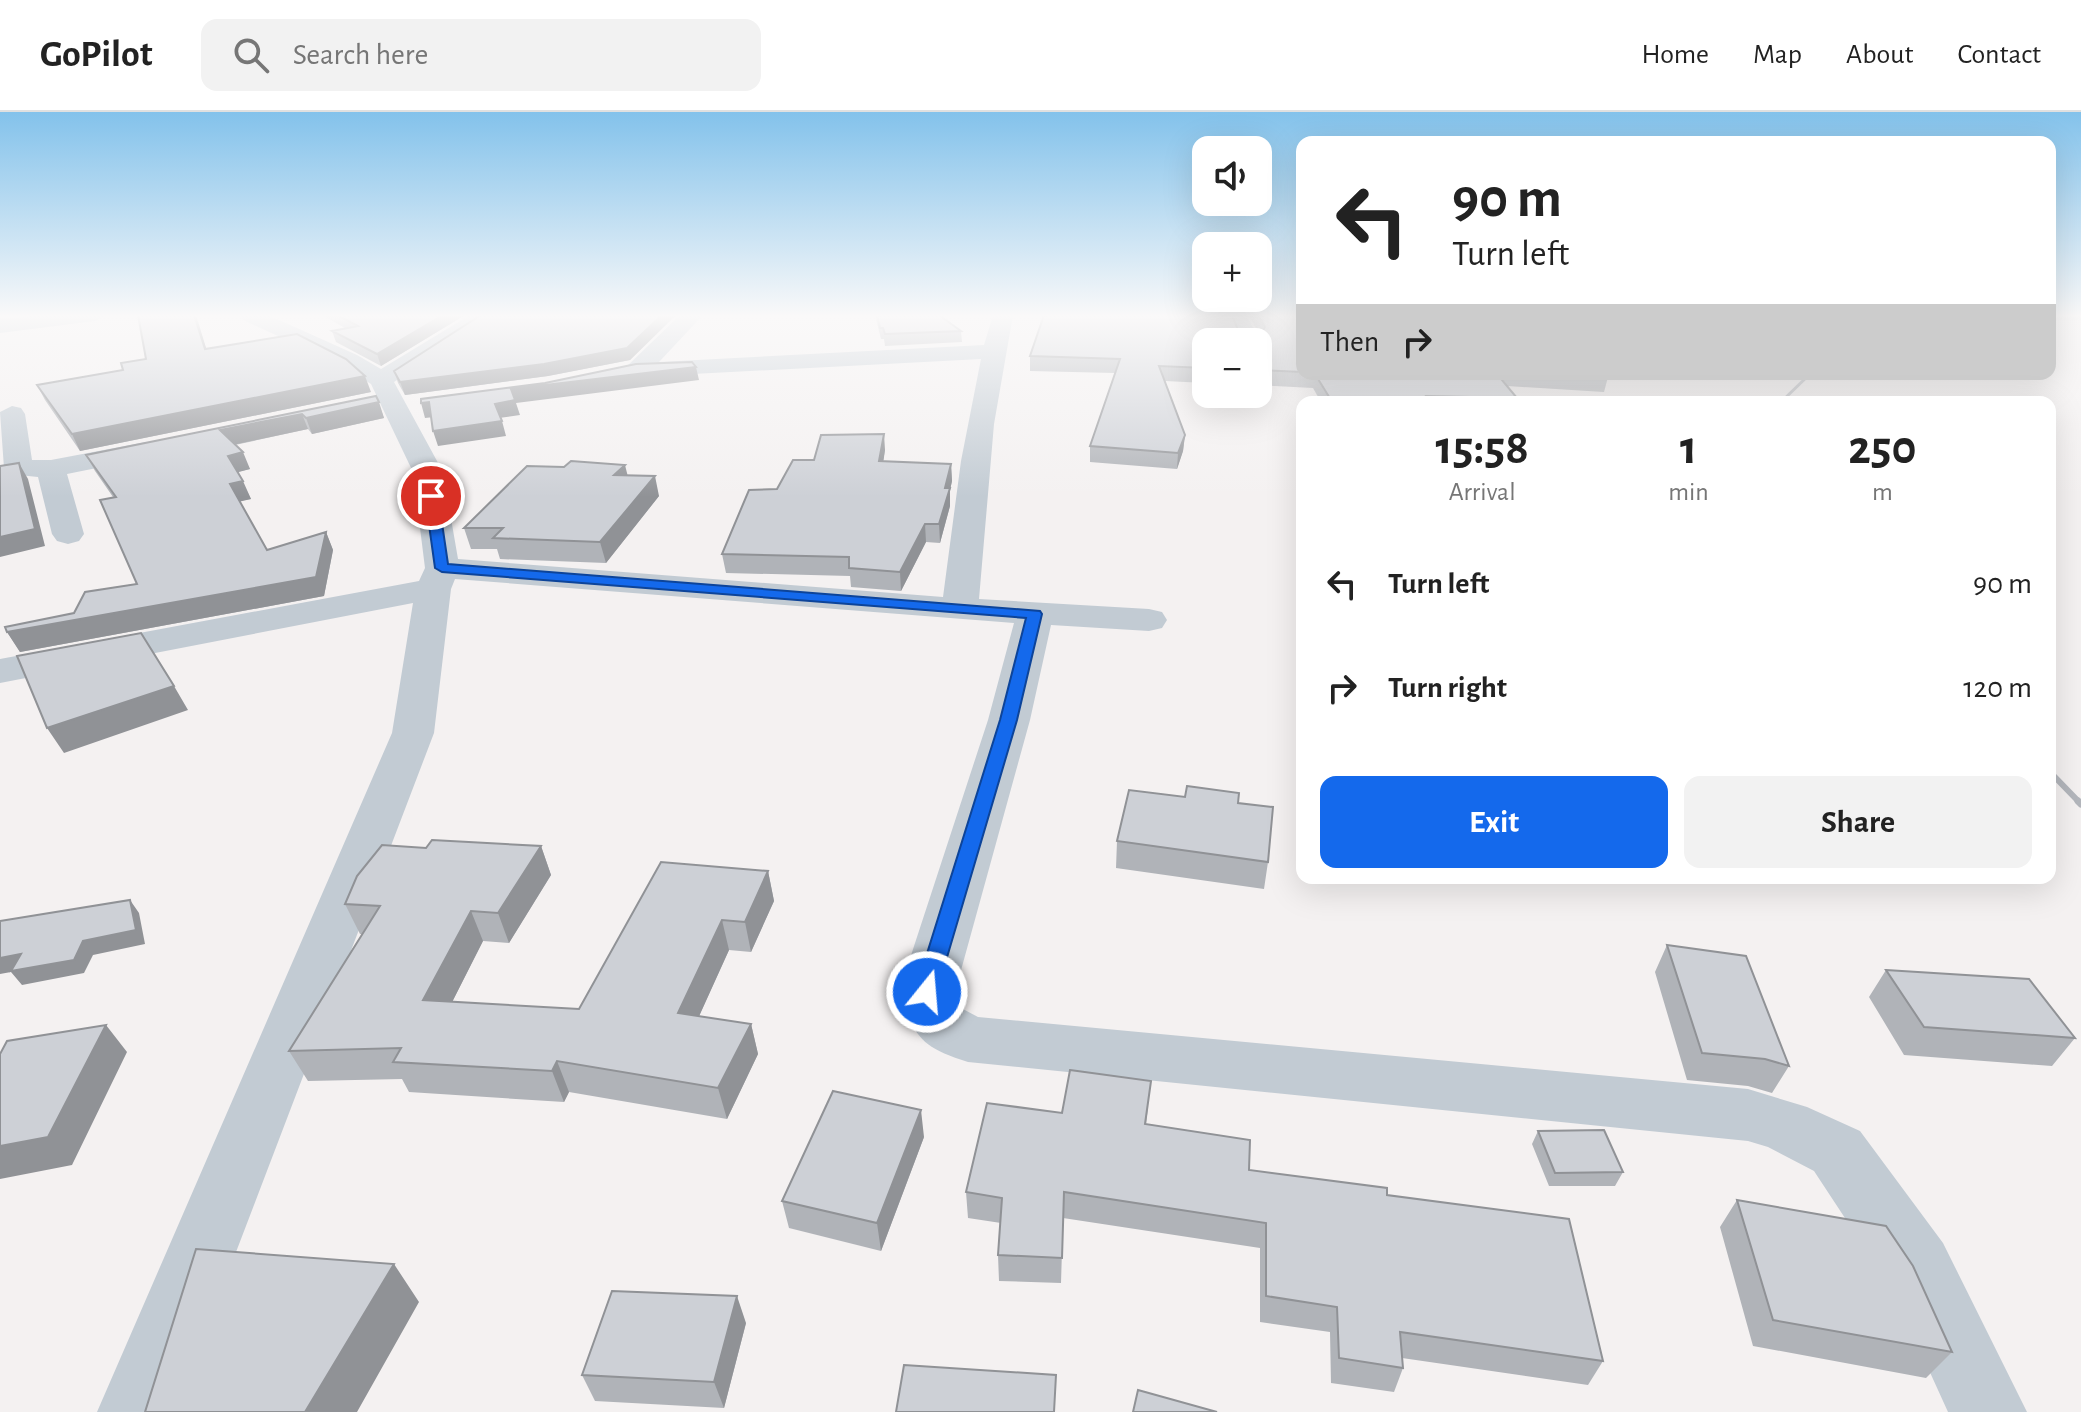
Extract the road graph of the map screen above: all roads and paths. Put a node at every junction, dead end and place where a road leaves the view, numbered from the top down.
1 (366, 376) edge
2 (417, 376) edge
3 (989, 376) edge
4 (391, 399) junction
5 (12, 414) dead end
6 (175, 444) edge
7 (51, 469) junction
8 (68, 534) dead end
9 (437, 578) junction
10 (960, 609) junction
11 (1035, 614) junction
12 (1149, 620) dead end
13 (0, 671) edge
14 (136, 1412) edge
15 (1988, 1412) edge

1 - 4 street
2 - 4 street
3 - 10 street
4 - 9 street
5 - 7 street
6 - 7 street
7 - 8 street
9 - 10 street
9 - 13 street
9 - 14 street
10 - 11 street
11 - 12 street
11 - 15 street

